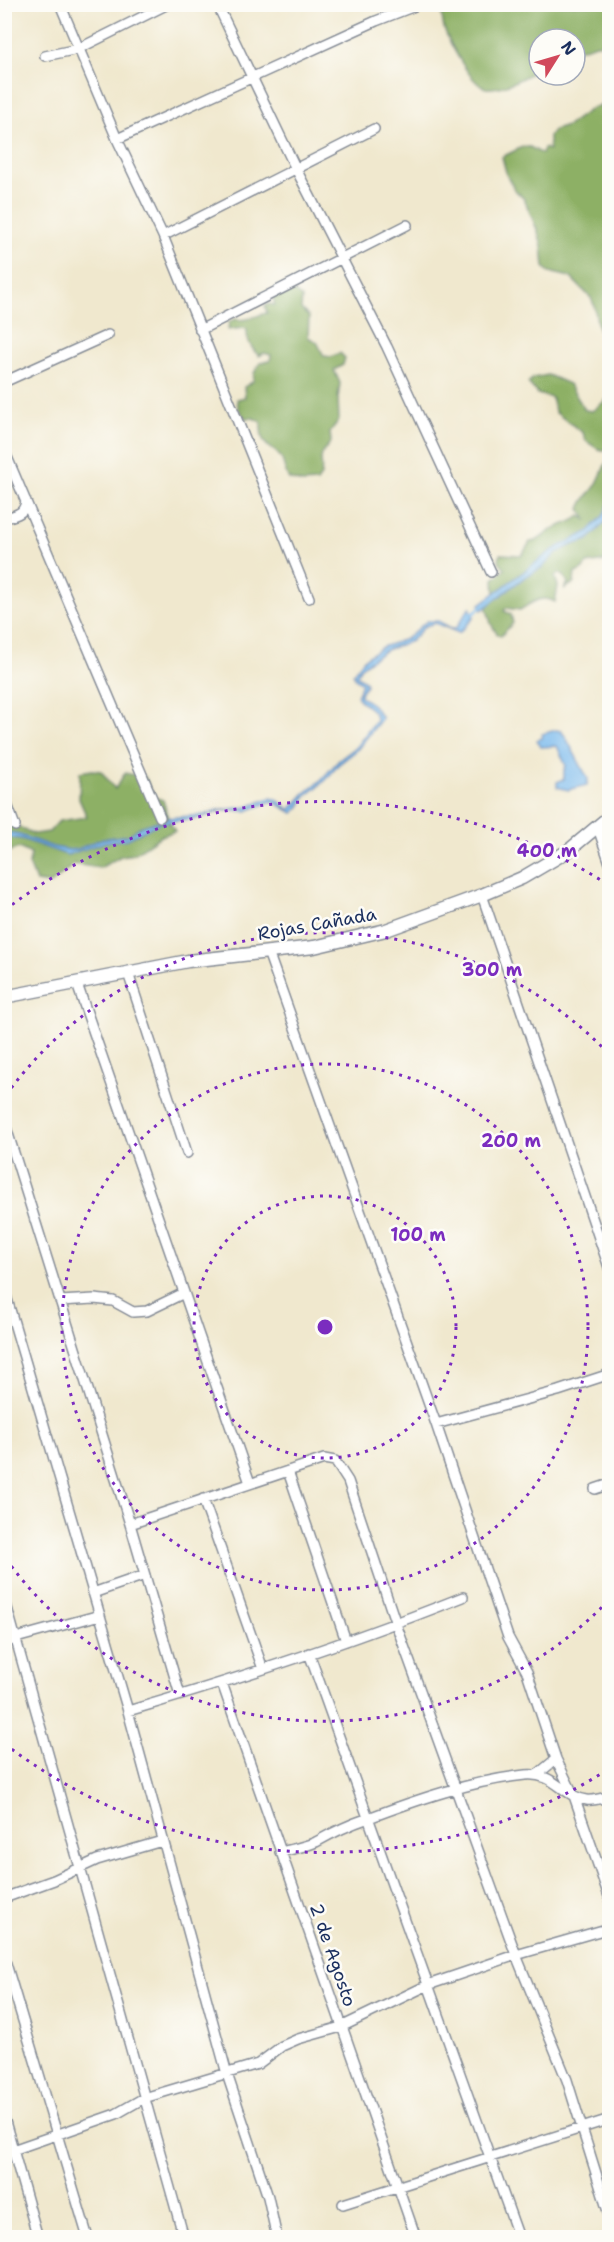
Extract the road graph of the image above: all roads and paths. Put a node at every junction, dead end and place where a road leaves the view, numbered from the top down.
1 (60, 4) edge
2 (168, 4) edge
3 (217, 4) edge
4 (420, 4) edge
5 (78, 49) junction
6 (45, 56) dead end
7 (251, 78) junction
8 (374, 129) dead end
9 (117, 139) junction
10 (296, 169) junction
11 (407, 225) dead end
12 (163, 236) junction
13 (343, 259) junction
14 (201, 330) junction
15 (108, 335) dead end
16 (4, 382) edge
17 (4, 450) edge
18 (26, 501) junction
19 (4, 519) edge
20 (490, 572) dead end
21 (309, 598) dead end
22 (4, 796) edge
23 (609, 816) edge
24 (160, 817) dead end
25 (15, 826) dead end
26 (598, 828) junction
27 (609, 863) edge
28 (482, 895) junction
29 (268, 952) junction
30 (128, 973) junction
31 (77, 984) junction
32 (4, 997) edge
33 (4, 1121) edge
34 (187, 1153) dead end
35 (605, 1245) edge
36 (609, 1270) edge
37 (4, 1289) edge
38 (184, 1293) junction
39 (60, 1301) junction
40 (609, 1374) edge
41 (436, 1424) junction
42 (288, 1471) junction
43 (250, 1483) junction
44 (609, 1484) edge
45 (595, 1490) dead end
46 (203, 1499) junction
47 (130, 1524) junction
48 (145, 1575) junction
49 (93, 1593) junction
50 (463, 1597) dead end
51 (4, 1598) edge
52 (99, 1615) junction
53 (396, 1624) junction
54 (16, 1638) junction
55 (346, 1641) junction
56 (4, 1643) edge
57 (309, 1653) junction
58 (263, 1669) junction
59 (222, 1683) junction
60 (180, 1695) junction
61 (128, 1711) junction
62 (556, 1759) junction
63 (538, 1774) junction
64 (458, 1789) junction
65 (574, 1796) junction
66 (609, 1796) edge
67 (368, 1818) junction
68 (162, 1841) junction
69 (280, 1852) junction
70 (80, 1868) junction
71 (4, 1898) edge
72 (609, 1899) edge
73 (609, 1928) edge
74 (516, 1955) junction
75 (4, 1957) edge
76 (428, 1985) junction
77 (341, 2027) junction
78 (227, 2074) junction
79 (144, 2098) junction
80 (4, 2118) edge
81 (609, 2119) edge
82 (580, 2128) junction
83 (58, 2134) junction
84 (9, 2152) edge
85 (490, 2157) junction
86 (397, 2187) junction
87 (343, 2204) dead end
88 (609, 2218) edge
89 (38, 2238) edge
90 (88, 2238) edge
91 (184, 2238) edge
92 (277, 2238) edge
93 (416, 2238) edge
94 (519, 2238) edge

1 - 5 street
2 - 5 street
3 - 7 street
4 - 7 street
5 - 6 street
5 - 9 street
7 - 9 street
7 - 10 street
8 - 10 street
9 - 12 street
10 - 12 street
10 - 13 street
11 - 13 street
12 - 14 street
13 - 14 street
13 - 20 street
14 - 21 street
15 - 16 street
17 - 18 street
18 - 19 street
18 - 24 street
22 - 25 street
23 - 26 main road, Rojas Cañada
26 - 27 street
26 - 28 main road, Rojas Cañada
28 - 29 main road, Rojas Cañada
28 - 35 street
29 - 30 main road, Rojas Cañada
29 - 41 street
30 - 31 main road, Rojas Cañada
30 - 34 street
31 - 32 main road, Rojas Cañada
31 - 38 street
33 - 39 street
35 - 36 street
37 - 49 street
38 - 39 street
38 - 43 street
39 - 47 street
40 - 41 street
41 - 62 street
42 - 43 street
42 - 53 street
42 - 55 street
43 - 46 street
44 - 45 street
46 - 47 street
46 - 58 street
47 - 48 street
48 - 49 street
48 - 60 street
49 - 52 street
50 - 53 street
51 - 54 street
52 - 54 street
52 - 61 street
53 - 55 street
53 - 64 street
54 - 56 street
54 - 70 street
55 - 57 street
57 - 58 street
57 - 67 street
58 - 59 street
59 - 60 street
59 - 69 street, 2 de Agosto
60 - 61 street
61 - 68 street
62 - 63 street
62 - 65 street
63 - 64 street
63 - 65 street
64 - 67 street
64 - 74 street
65 - 66 street
65 - 72 street
67 - 69 street
67 - 76 street
68 - 70 street
68 - 78 street
69 - 77 street, 2 de Agosto
70 - 71 street
70 - 79 street
73 - 74 street
74 - 76 street
74 - 82 street
75 - 83 street
76 - 77 street
76 - 85 street
77 - 78 street
77 - 86 street, 2 de Agosto
78 - 79 street
78 - 92 street
79 - 83 street
79 - 91 street
80 - 84 street
81 - 82 street
82 - 85 street
82 - 88 street
83 - 84 street
83 - 90 street
84 - 89 street
85 - 86 street
85 - 94 street
86 - 87 street
86 - 93 street, 2 de Agosto

